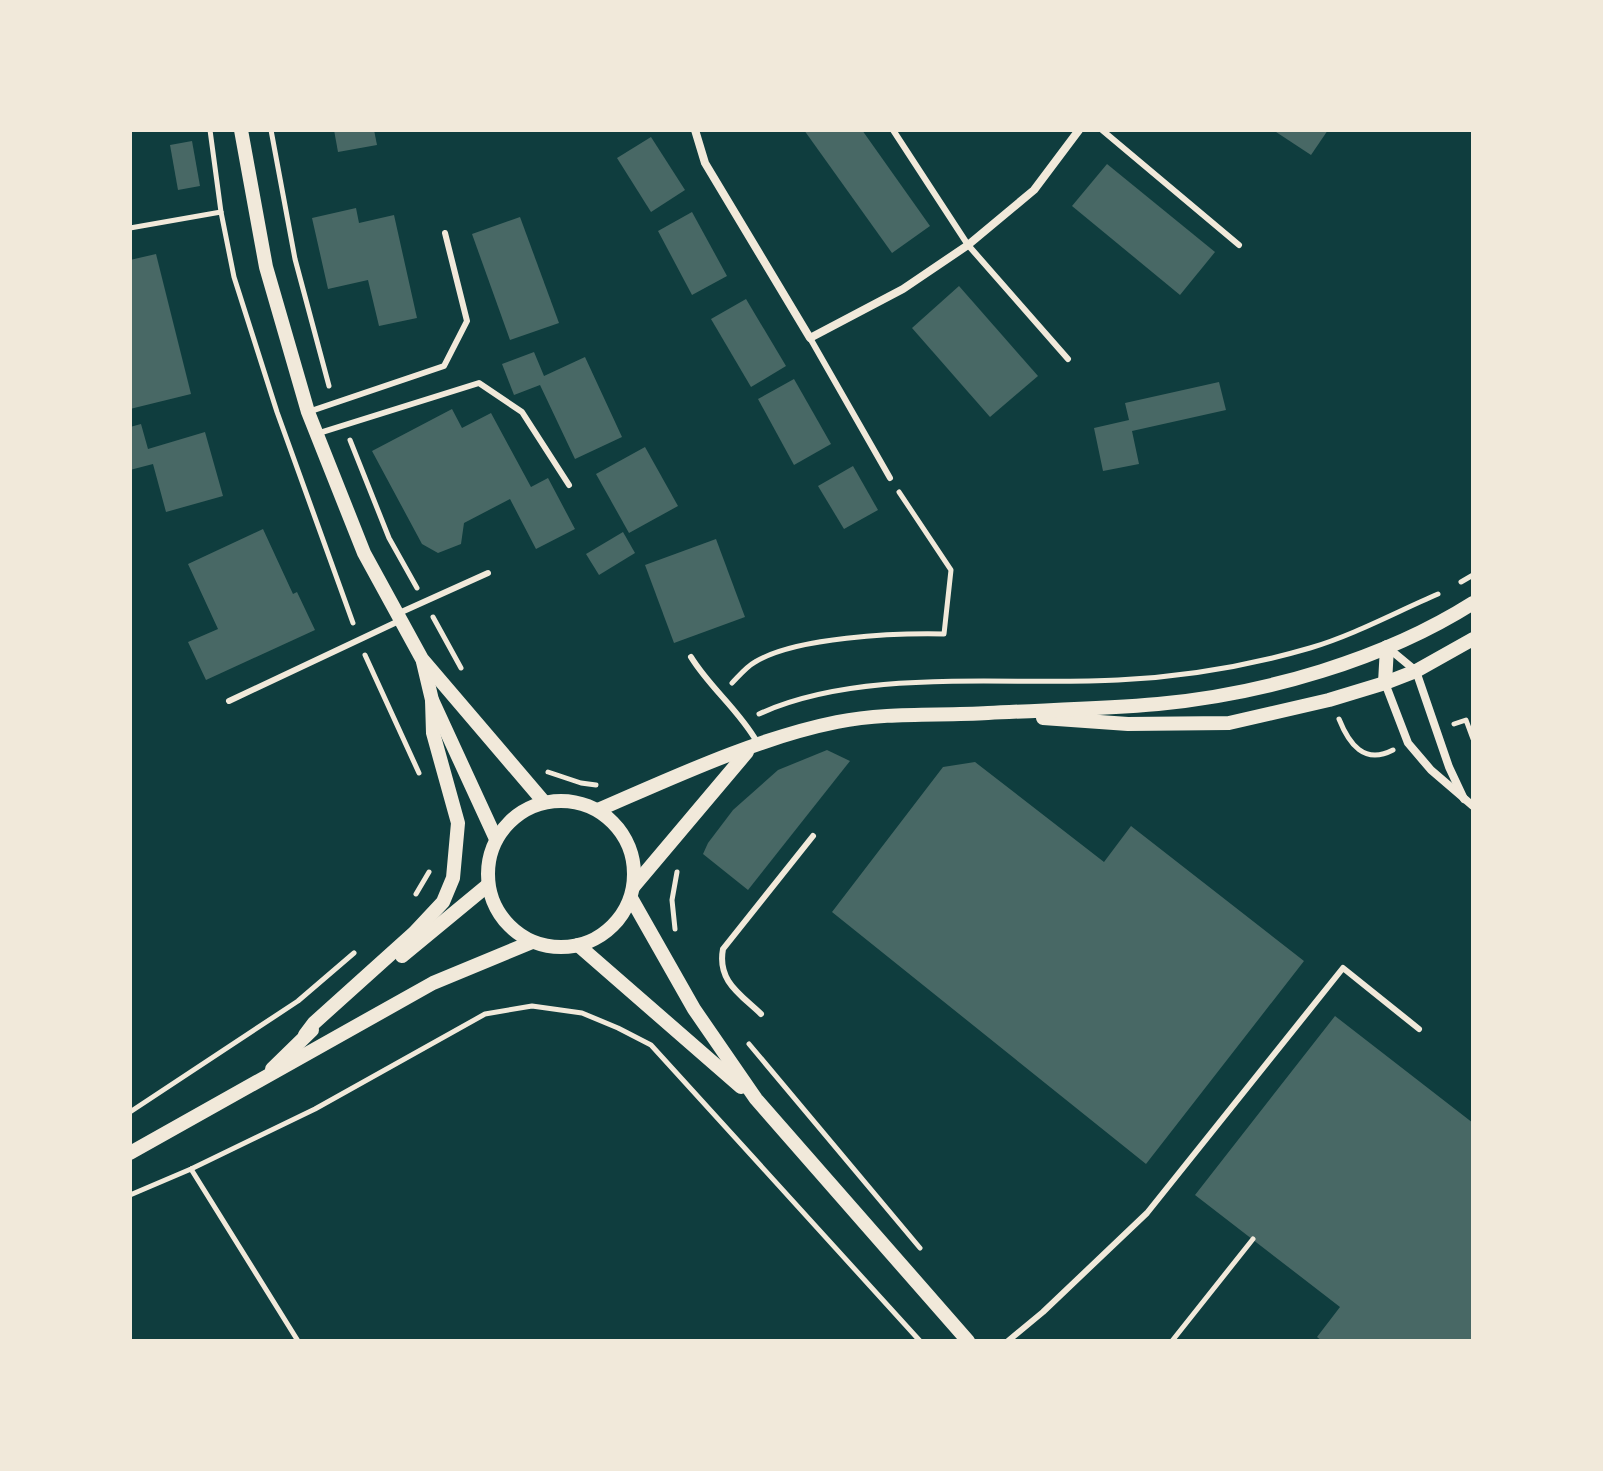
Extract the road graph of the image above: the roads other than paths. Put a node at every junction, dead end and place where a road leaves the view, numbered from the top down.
1 (241, 130) edge
2 (695, 130) edge
3 (893, 130) edge
4 (1079, 130) edge
5 (1102, 130) edge
6 (445, 233) dead end
7 (968, 245) junction
8 (1239, 245) dead end
9 (810, 338) junction
10 (1068, 359) dead end
11 (308, 412) junction
12 (316, 434) junction
13 (890, 478) road end
14 (569, 485) dead end
15 (488, 573) dead end
16 (1473, 603) edge
17 (399, 617) junction
18 (1473, 639) edge
19 (1387, 647) junction
20 (691, 657) dead end
21 (422, 659) junction
22 (1416, 671) junction
23 (1385, 683) junction
24 (432, 700) junction
25 (229, 701) dead end
26 (979, 714) junction
27 (754, 747) junction
28 (1464, 799) junction
29 (544, 802) junction
30 (1473, 806) edge
31 (598, 810) junction
32 (813, 836) dead end
33 (496, 839) junction
34 (488, 885) junction
35 (632, 892) junction
36 (532, 942) junction
37 (578, 945) junction
38 (761, 1014) dead end
39 (1419, 1029) dead end
40 (305, 1035) junction
41 (259, 1082) junction
42 (756, 1099) junction
43 (130, 1153) edge
44 (968, 1341) edge
45 (1008, 1341) edge

1 - 11 street
2 - 9 street
3 - 7 lane
4 - 7 street
5 - 8 lane
6 - 11 lane
7 - 9 street
7 - 10 lane
9 - 13 lane
11 - 12 street
12 - 14 lane
12 - 17 street
15 - 17 lane
16 - 19 street
17 - 21 street
17 - 25 lane
18 - 22 street
19 - 22 street
19 - 23 street
19 - 26 street
20 - 27 lane
21 - 24 street
21 - 29 street
22 - 23 street
22 - 28 street
23 - 26 street
23 - 28 street
24 - 33 street
24 - 40 street
26 - 27 street
27 - 31 street
27 - 35 street
28 - 30 street
29 - 31 street
29 - 33 street
31 - 35 street
32 - 38 lane
33 - 34 street
34 - 36 street
34 - 40 street
35 - 37 street
35 - 42 street
36 - 37 street
36 - 41 street
37 - 42 street
39 - 45 lane
40 - 41 street
41 - 43 street
42 - 44 street

